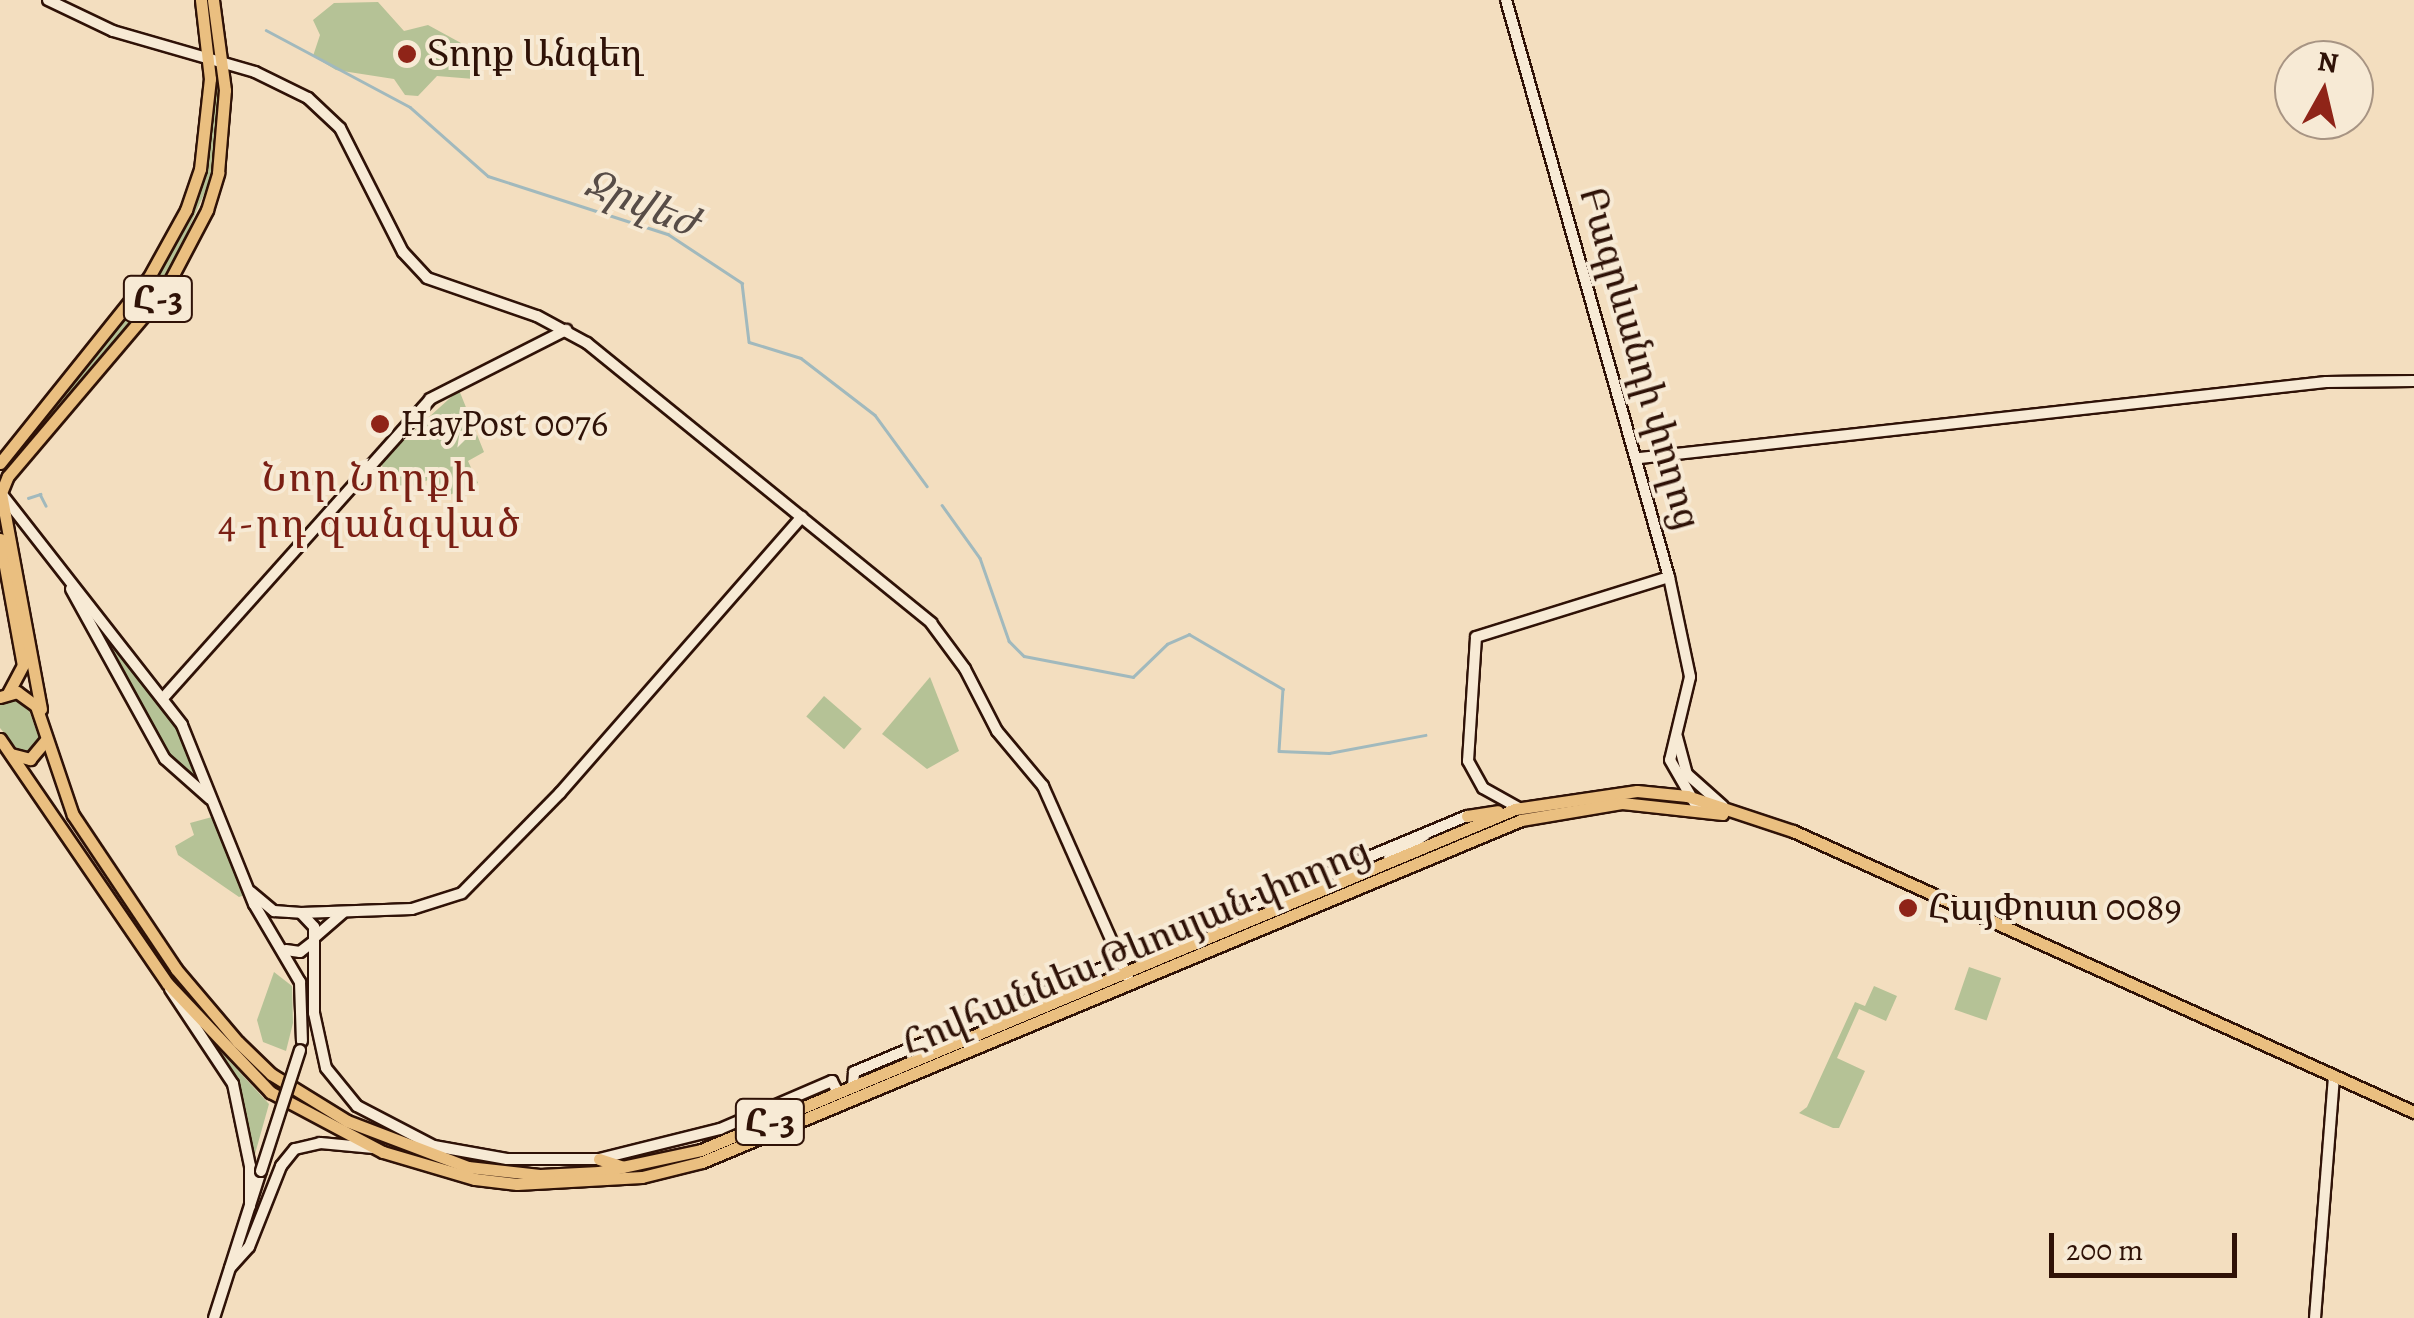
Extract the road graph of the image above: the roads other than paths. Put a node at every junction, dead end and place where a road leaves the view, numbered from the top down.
1 (48, 0) edge
2 (201, 0) edge
3 (213, 0) edge
4 (1506, 0) edge
5 (210, 62) junction
6 (225, 64) junction
7 (566, 330) junction
8 (2414, 382) edge
9 (1640, 458) junction
10 (0, 464) edge
11 (0, 492) edge
12 (802, 516) junction
13 (0, 540) edge
14 (64, 575) junction
15 (1669, 577) junction
16 (4, 695) edge
17 (164, 697) junction
18 (41, 718) junction
19 (1677, 735) junction
20 (46, 738) junction
21 (0, 740) edge
22 (11, 754) junction
23 (1687, 796) junction
24 (210, 799) junction
25 (1555, 805) junction
26 (1697, 807) junction
27 (1517, 808) junction
28 (1718, 808) junction
29 (1467, 816) joint
30 (1434, 829) junction
31 (1379, 864) junction
32 (251, 892) junction
33 (344, 912) junction
34 (295, 913) junction
35 (314, 939) junction
36 (277, 941) junction
37 (286, 950) junction
38 (1119, 958) junction
39 (1128, 978) junction
40 (168, 984) junction
41 (314, 1013) junction
42 (301, 1045) junction
43 (2334, 1078) junction
44 (848, 1092) junction
45 (2414, 1115) edge
46 (396, 1144) junction
47 (434, 1146) junction
48 (374, 1148) junction
49 (716, 1151) junction
50 (599, 1159) junction
51 (627, 1168) junction
52 (250, 1206) junction
53 (230, 1268) junction
54 (214, 1318) edge
55 (2316, 1318) edge

1 - 5 street
2 - 5 main road, Հ-3
3 - 6 main road, Հ-3
4 - 9 street, Բագրևանդի փողոց
5 - 6 street
5 - 10 main road, Հ-3
6 - 7 street
6 - 11 main road, Հ-3
7 - 12 street
7 - 17 street
8 - 9 street
9 - 15 street, Բագրևանդի փողոց
11 - 14 street
11 - 18 main road, Հովհաննես Թևոսյան փողոց
12 - 33 street
12 - 38 street
13 - 16 main road
14 - 17 street
14 - 24 street
15 - 19 street, Բագրևանդի փողոց
15 - 27 street
16 - 18 main road
17 - 24 street
18 - 20 main road, Հովհաննես Թևոսյան փողոց
19 - 23 street, Բագրևանդի փողոց
19 - 28 street
20 - 22 main road
20 - 46 main road, Հովհաննես Թևոսյան փողոց / Հ-3
21 - 22 main road, Հովհաննես Թևոսյան փողոց
22 - 40 main road, Հովհաննես Թևոսյան փողոց / Հ-3
23 - 25 main road, Հովհաննես Թևոսյան փողոց / Հ-3
23 - 26 street, Բագրևանդի փողոց
23 - 28 main road, Հովհաննես Թևոսյան փողոց / Հ-3
24 - 32 street
25 - 26 main road, Հովհաննես Թևոսյան փողոց / Հ-3
25 - 27 main road, Հովհաննես Թևոսյան փողոց / Հ-3
25 - 39 main road, Հովհաննես Թևոսյան փողոց / Հ-3
26 - 28 main road, Հովհաննես Թևոսյան փողոց / Հ-3
27 - 29 main road
27 - 31 main road, Հովհաննես Թևոսյան փողոց / Հ-3
28 - 43 main road, Հովհաննես Թևոսյան փողոց / Հ-3
29 - 30 street
30 - 31 street
30 - 38 street
31 - 39 main road, Հովհաննես Թևոսյան փողոց / Հ-3
32 - 34 street
32 - 36 street
33 - 34 street
33 - 35 street
34 - 35 street
34 - 36 street
35 - 37 street
35 - 41 street
36 - 37 street
37 - 42 street
38 - 39 street
38 - 44 street
39 - 44 main road, Հովհաննես Թևոսյան փողոց / Հ-3
40 - 48 main road, Հովհաննես Թևոսյան փողոց / Հ-3
40 - 52 street
41 - 42 street
41 - 47 street
42 - 52 street, bridge
43 - 45 main road, Հովհաննես Թևոսյան փողոց / Հ-3
43 - 55 street
44 - 49 main road, Հովհաննես Թևոսյան փողոց / Հ-3
44 - 50 street
46 - 47 street
46 - 51 main road, Հովհաննես Թևոսյան փողոց / Հ-3
47 - 50 street
48 - 49 main road, Հովհաննես Թևոսյան փողոց / Հ-3
48 - 53 street
49 - 51 main road, Հովհաննես Թևոսյան փողոց / Հ-3
50 - 51 main road
52 - 53 street
53 - 54 street

